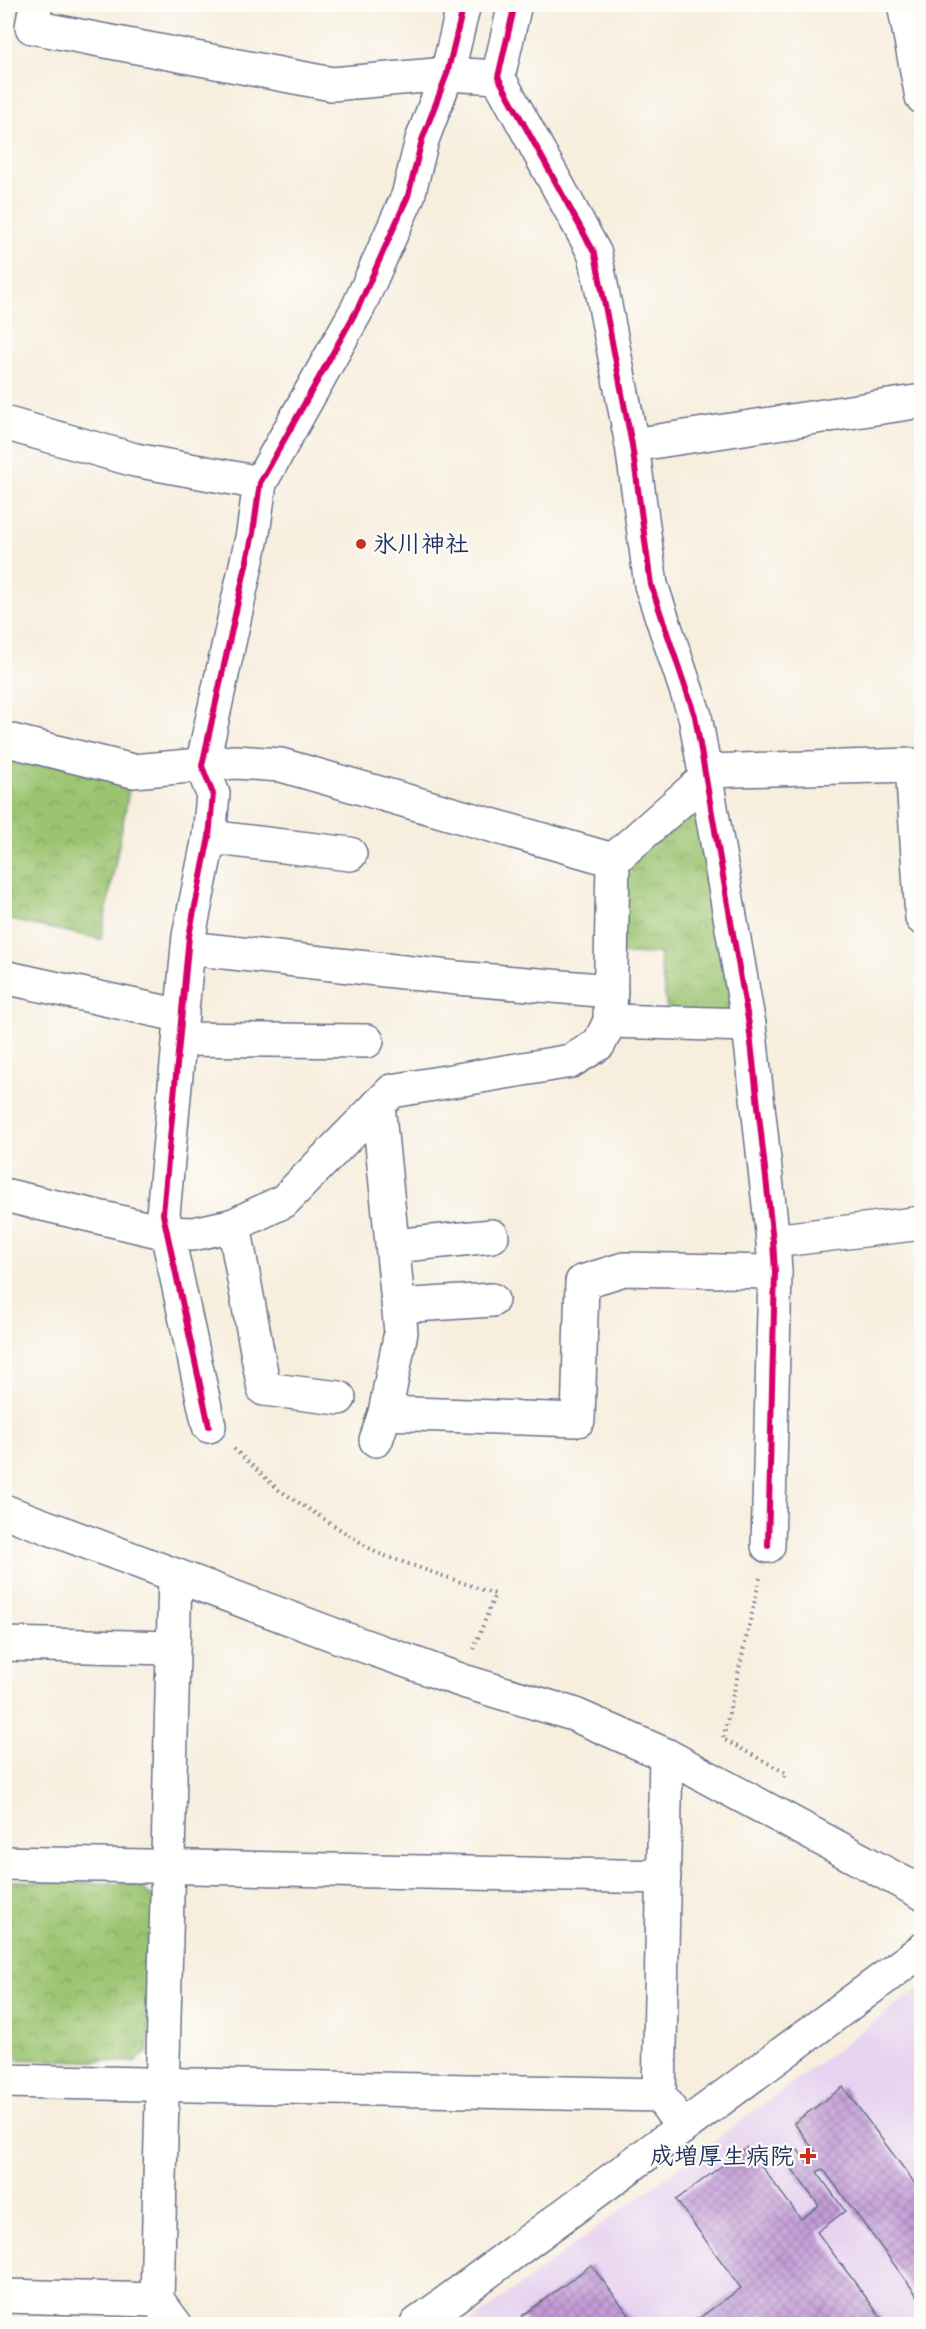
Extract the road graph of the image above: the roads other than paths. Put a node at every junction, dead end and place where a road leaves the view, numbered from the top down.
1 (36, 4) edge
2 (464, 4) edge
3 (515, 4) edge
4 (904, 4) edge
5 (447, 74) junction
6 (498, 77) junction
7 (921, 97) edge
8 (921, 401) edge
9 (4, 423) edge
10 (632, 444) junction
11 (260, 483) junction
12 (4, 739) edge
13 (202, 766) junction
14 (706, 774) junction
15 (209, 837) junction
16 (350, 854) dead end
17 (613, 860) junction
18 (921, 918) edge
19 (188, 948) junction
20 (4, 977) edge
21 (611, 1006) junction
22 (749, 1025) junction
23 (181, 1027) junction
24 (366, 1041) dead end
25 (378, 1105) junction
26 (4, 1195) edge
27 (921, 1223) edge
28 (234, 1225) junction
29 (167, 1233) junction
30 (492, 1236) dead end
31 (393, 1246) junction
32 (774, 1256) junction
33 (492, 1300) dead end
34 (399, 1306) junction
35 (339, 1398) dead end
36 (208, 1426) road end
37 (4, 1511) edge
38 (768, 1546) road end
39 (175, 1575) junction
40 (4, 1644) edge
41 (172, 1648) junction
42 (666, 1755) junction
43 (4, 1863) edge
44 (168, 1866) junction
45 (664, 1877) junction
46 (921, 1893) edge
47 (921, 1950) edge
48 (4, 2081) edge
49 (163, 2084) junction
50 (659, 2095) junction
51 (683, 2127) junction
52 (4, 2296) edge
53 (166, 2312) edge
54 (417, 2325) edge

1 - 5 street
2 - 5 street
3 - 6 street
4 - 7 street
5 - 6 street
5 - 11 street
6 - 10 street
8 - 10 street
9 - 11 street
10 - 14 street
11 - 13 street
12 - 13 street
13 - 15 street
13 - 17 street
14 - 17 street
14 - 18 street
14 - 22 street
15 - 16 street
15 - 19 street
17 - 21 street
19 - 21 street
19 - 23 street
20 - 23 street
21 - 22 street
21 - 25 street
22 - 32 street
23 - 24 street
23 - 29 street
25 - 28 street
25 - 31 street
26 - 29 street
27 - 32 street
28 - 29 street
28 - 35 street
29 - 36 street
30 - 31 street
31 - 34 street
32 - 34 street
32 - 38 street
33 - 34 street
37 - 39 street
39 - 41 street
39 - 42 street
40 - 41 street
41 - 44 street
42 - 45 street
42 - 46 street
43 - 44 street
44 - 45 street
44 - 49 street
45 - 50 street
47 - 51 street
48 - 49 street
49 - 50 street
49 - 53 street
50 - 51 street
51 - 54 street
52 - 53 street

